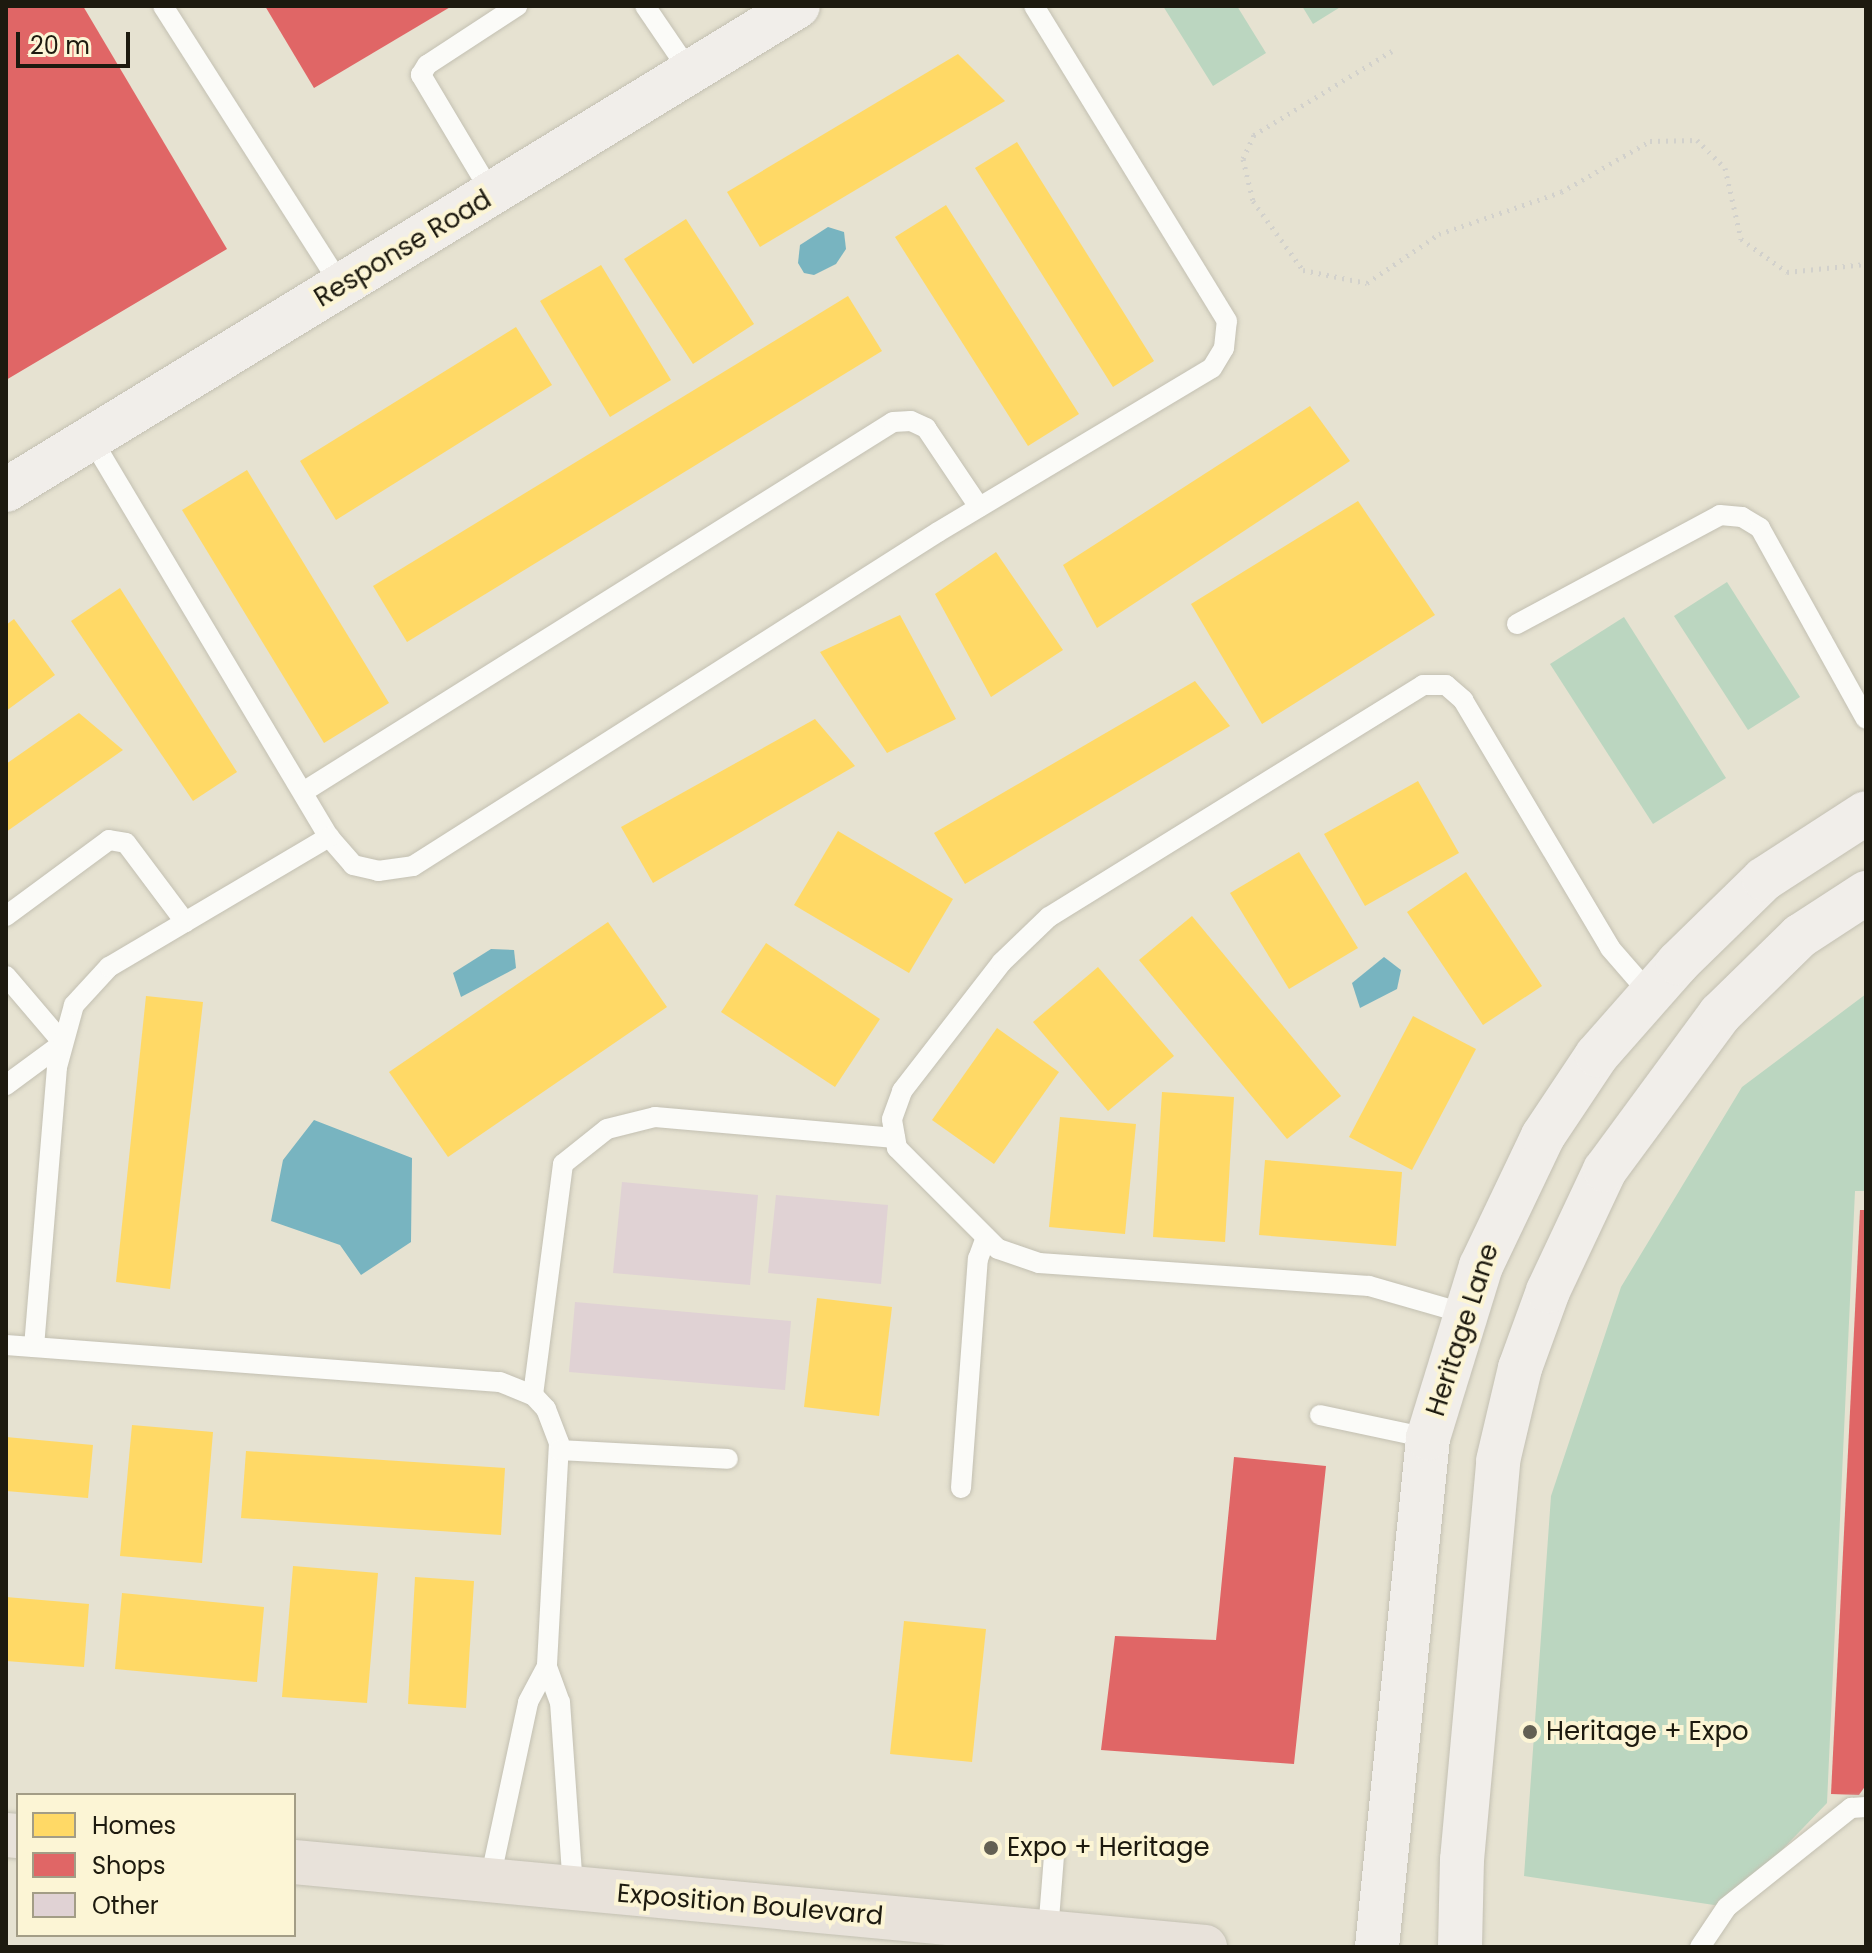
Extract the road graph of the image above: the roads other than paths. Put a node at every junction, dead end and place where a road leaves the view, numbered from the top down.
1 (163, 6) edge
2 (517, 6) edge
3 (645, 6) edge
4 (798, 6) edge
5 (1034, 6) edge
6 (690, 72) junction
7 (492, 194) junction
8 (342, 287) junction
9 (91, 438) junction
10 (6, 490) edge
11 (979, 507) junction
12 (1517, 624) dead end
13 (1866, 719) edge
14 (303, 792) junction
15 (1866, 813) edge
16 (329, 837) junction
17 (1866, 893) edge
18 (6, 916) edge
19 (185, 922) junction
20 (6, 976) edge
21 (1650, 994) junction
22 (63, 1043) junction
23 (6, 1085) edge
24 (895, 1138) junction
25 (986, 1237) junction
26 (1463, 1313) junction
27 (6, 1345) edge
28 (34, 1347) junction
29 (533, 1395) junction
30 (1320, 1415) dead end
31 (1428, 1438) junction
32 (559, 1450) junction
33 (728, 1459) dead end
34 (961, 1488) dead end
35 (547, 1667) junction
36 (1866, 1807) edge
37 (1054, 1856) dead end
38 (296, 1862) edge
39 (490, 1880) junction
40 (573, 1888) junction
41 (1048, 1932) junction
42 (1205, 1947) edge
43 (1377, 1947) edge
44 (1460, 1947) edge
45 (1700, 1947) edge

1 - 8 lane
2 - 7 lane
3 - 6 lane
4 - 6 main road, Response Road
5 - 11 lane
6 - 7 main road, Response Road
7 - 8 main road, Response Road
8 - 9 main road, Response Road
9 - 10 main road, Response Road
9 - 14 lane
11 - 14 lane
11 - 16 lane
12 - 13 lane
14 - 16 lane
15 - 21 main road, Heritage Lane
16 - 19 lane
17 - 44 main road
18 - 19 lane
19 - 22 lane
20 - 22 lane
21 - 24 lane
21 - 26 main road, Heritage Lane
22 - 23 lane
22 - 28 lane
24 - 25 lane
24 - 29 lane
25 - 26 lane
25 - 34 lane
26 - 31 main road, Heritage Lane
27 - 28 lane
28 - 29 lane
29 - 32 lane
30 - 31 lane
31 - 43 main road, Heritage Lane
32 - 33 lane
32 - 35 lane
35 - 39 lane
35 - 40 lane
36 - 45 lane
37 - 41 lane
38 - 39 main road, Exposition Boulevard
39 - 40 main road, Exposition Boulevard
40 - 41 main road, Exposition Boulevard
41 - 42 main road, Exposition Boulevard

